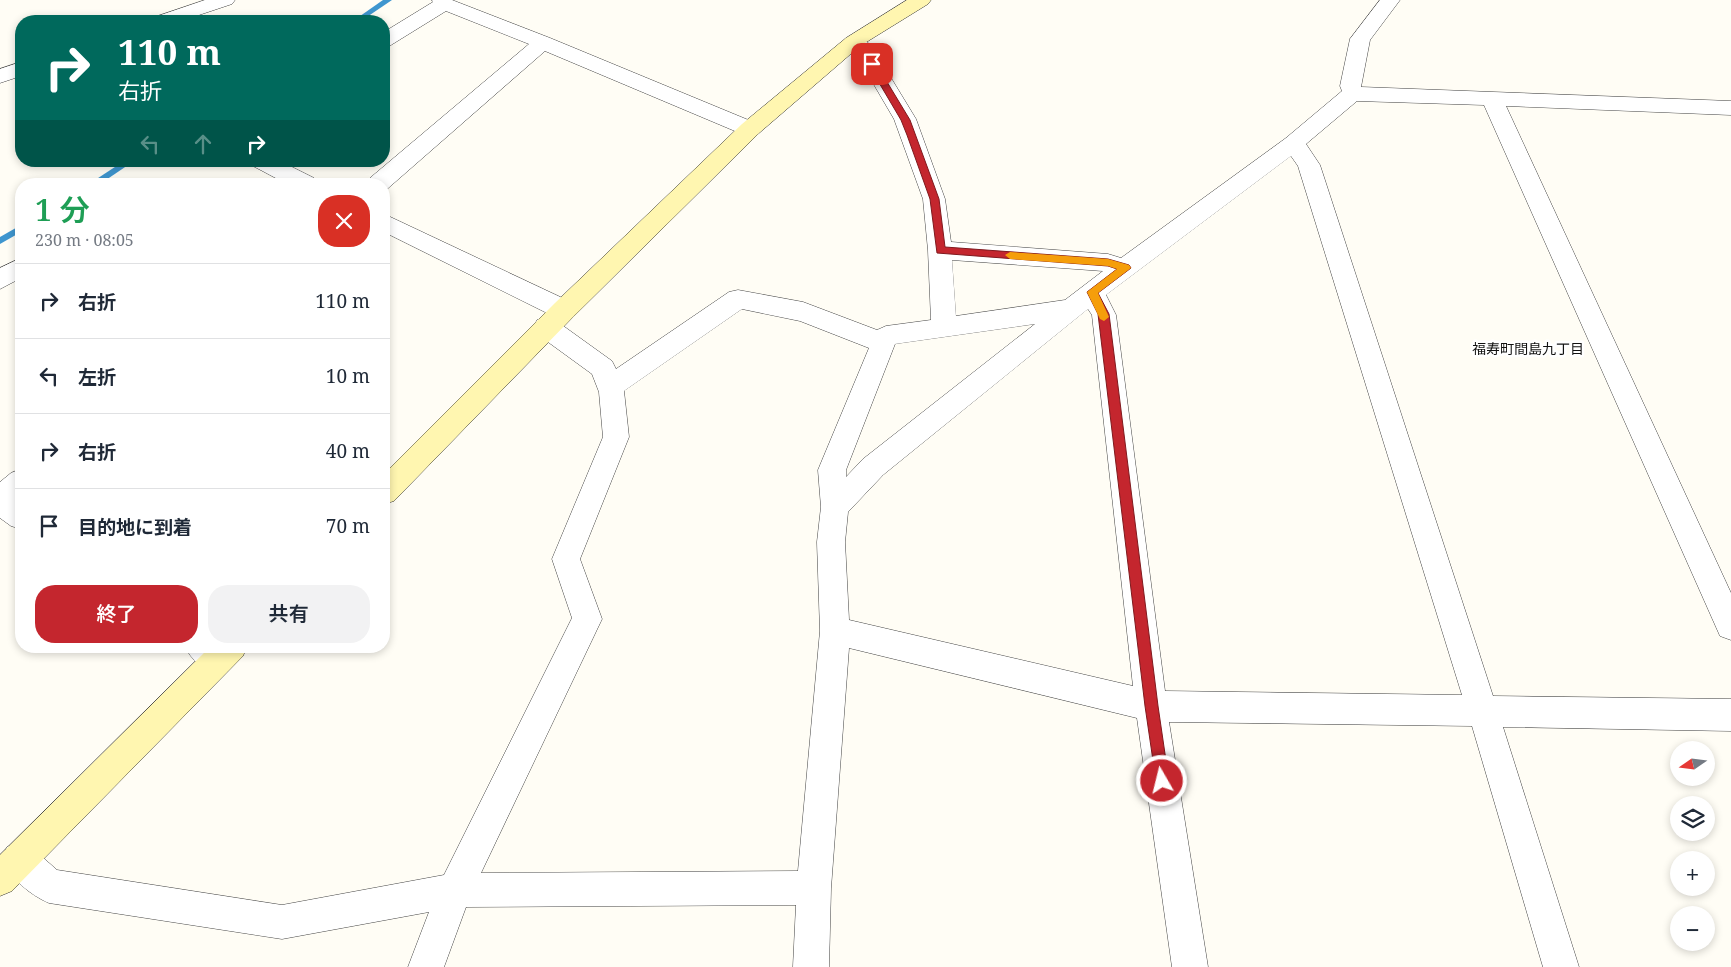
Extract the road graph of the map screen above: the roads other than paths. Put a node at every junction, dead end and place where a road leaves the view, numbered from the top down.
1 (225, 0) edge
2 (921, 0) edge
3 (1390, 0) edge
4 (443, 2) edge
5 (180, 15) edge
6 (390, 37) edge
7 (543, 42) junction
8 (853, 42) junction
9 (15, 71) edge
10 (0, 76) edge
11 (1353, 94) junction
12 (1492, 99) junction
13 (1729, 111) edge
14 (750, 129) junction
15 (1294, 143) junction
16 (273, 167) edge
17 (294, 178) edge
18 (385, 178) edge
19 (390, 225) edge
20 (940, 250) junction
21 (1126, 268) junction
22 (15, 271) edge
23 (0, 280) edge
24 (1092, 292) junction
25 (1070, 309) junction
26 (555, 319) junction
27 (944, 328) junction
28 (883, 343) junction
29 (610, 387) junction
30 (15, 486) edge
31 (390, 486) edge
32 (0, 500) edge
33 (835, 507) junction
34 (15, 512) edge
35 (1731, 626) edge
36 (835, 631) junction
37 (214, 653) edge
38 (1151, 706) junction
39 (1484, 712) junction
40 (1731, 715) edge
41 (9, 869) edge
42 (814, 888) junction
43 (455, 890) junction
44 (426, 967) edge
45 (811, 967) edge
46 (1190, 967) edge
47 (1561, 967) edge

1 - 5 street
2 - 8 street
3 - 11 street
4 - 6 street
4 - 7 street
7 - 14 street
7 - 18 street
8 - 14 street
8 - 20 street
9 - 10 street
11 - 12 street
11 - 15 street
12 - 13 street
12 - 35 street
14 - 26 street
15 - 21 street
15 - 39 street
16 - 17 street
19 - 26 street
20 - 21 street
20 - 27 street
21 - 24 street
22 - 23 street
24 - 25 street
24 - 38 street
25 - 27 street
25 - 33 street
26 - 29 street
26 - 31 street
27 - 28 street
28 - 29 street
28 - 33 street
29 - 43 street
30 - 32 street
32 - 34 street
33 - 36 street
36 - 38 street
36 - 42 street
37 - 41 street
38 - 39 street
38 - 46 street
39 - 40 street
39 - 47 street
41 - 43 street
42 - 43 street
42 - 45 street
43 - 44 street

